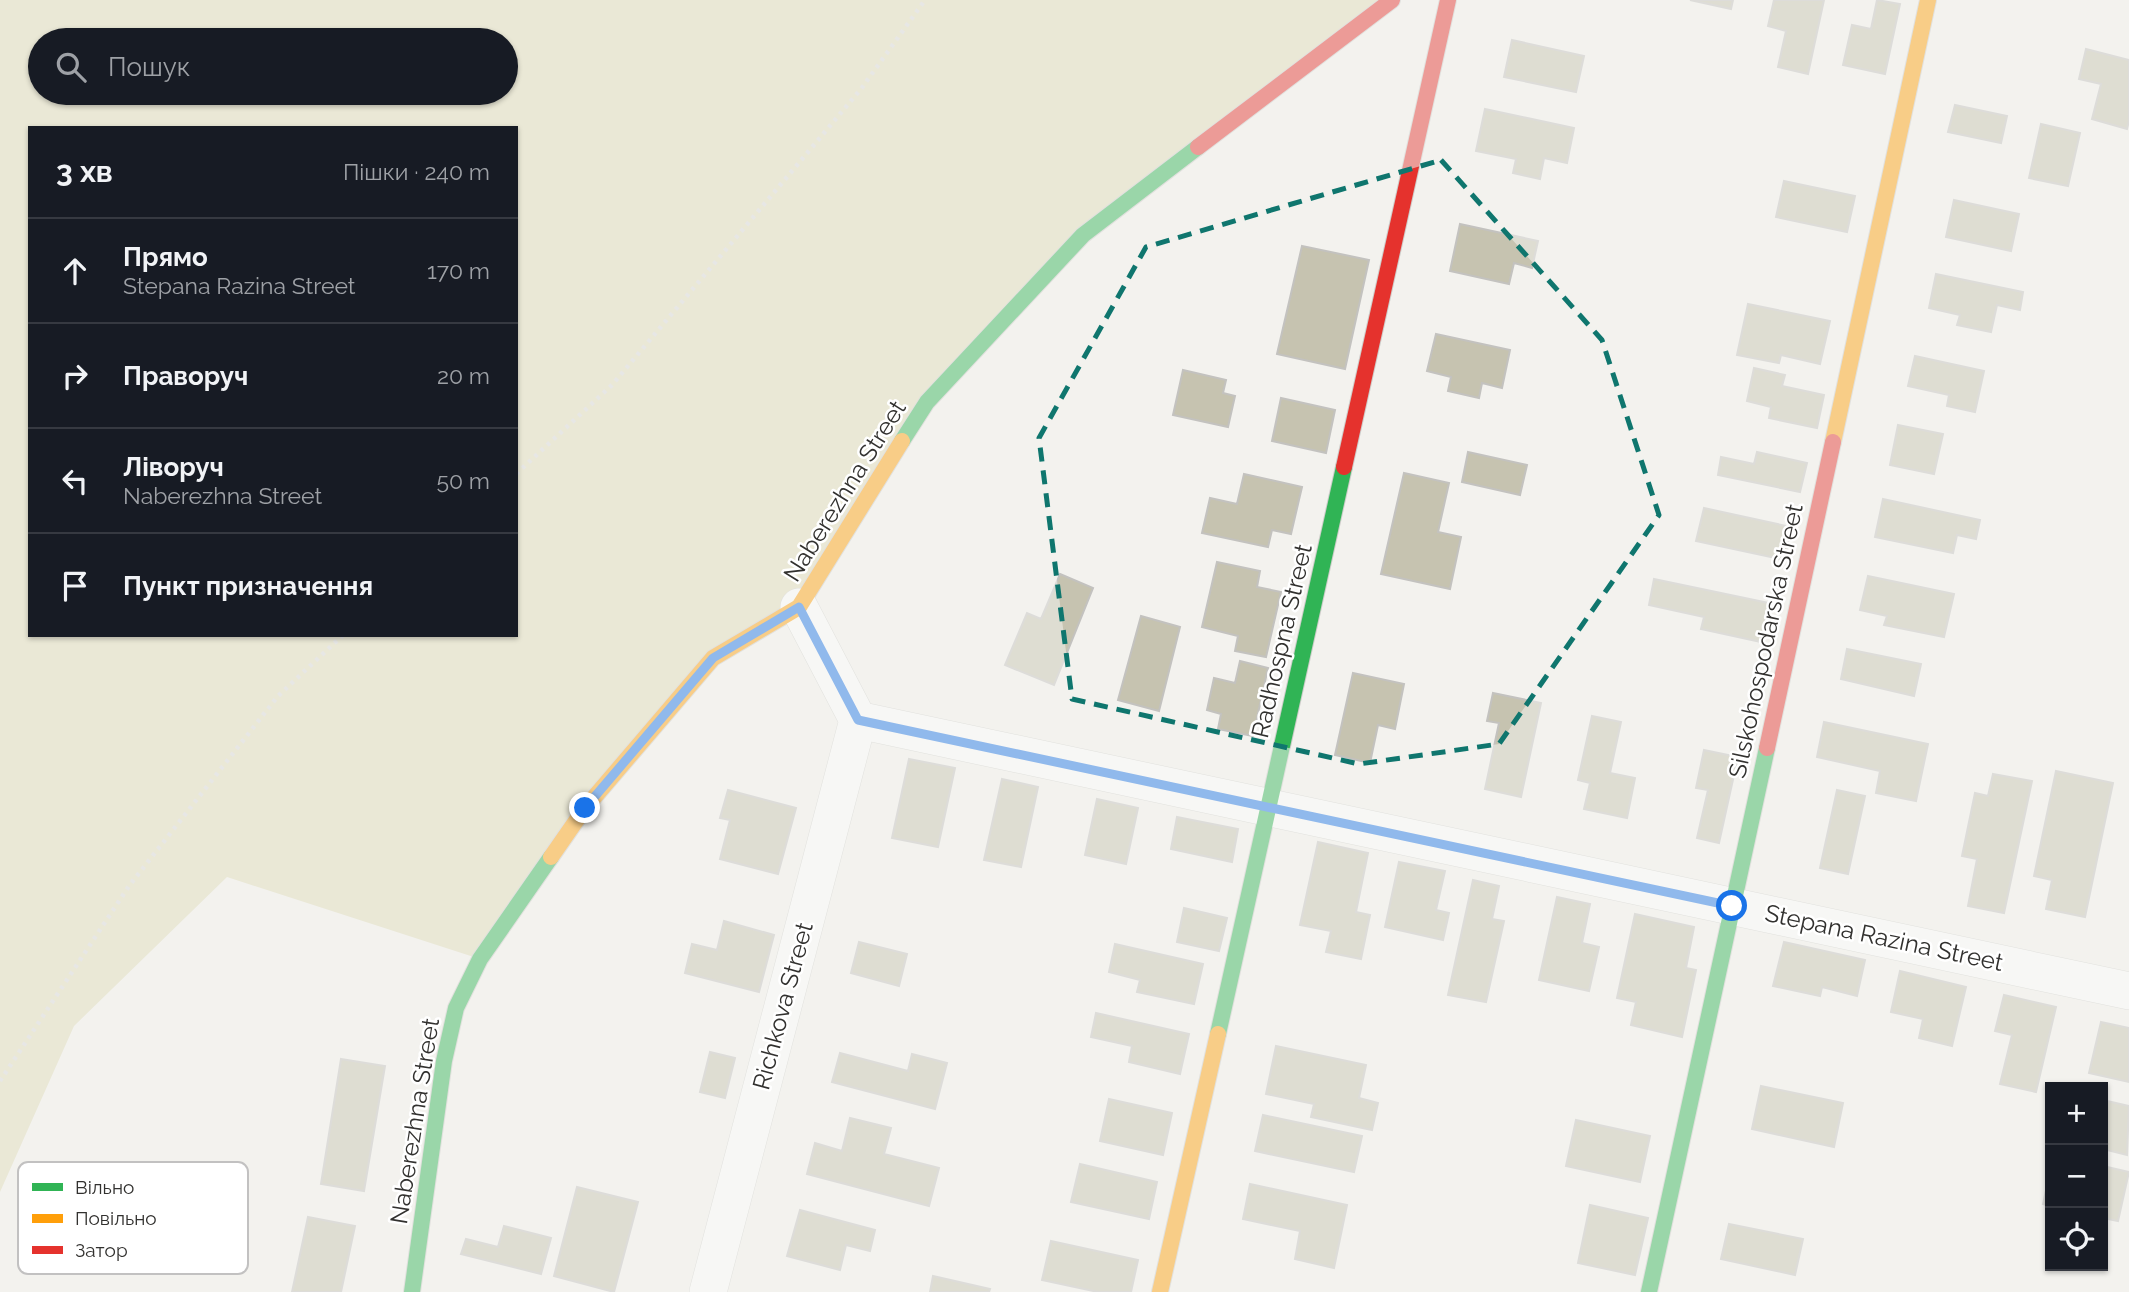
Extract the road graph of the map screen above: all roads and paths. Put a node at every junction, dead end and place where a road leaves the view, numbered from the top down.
1 (925, 0) edge
2 (1392, 0) edge
3 (1448, 0) edge
4 (1928, 0) edge
5 (518, 472) edge
6 (799, 607) junction
7 (341, 637) edge
8 (858, 720) junction
9 (1268, 807) junction
10 (1732, 906) junction
11 (2129, 990) edge
12 (0, 1082) edge
13 (412, 1292) edge
14 (708, 1292) edge
15 (1160, 1292) edge
16 (1649, 1292) edge

1 - 5 path
2 - 6 street, Naberezhna Street
3 - 9 street, Radhospna Street
4 - 10 street, Silskohospodarska Street
6 - 8 street
6 - 13 street, Naberezhna Street
7 - 12 path
8 - 9 street, Stepana Razina Street
8 - 14 street, Richkova Street
9 - 10 street, Stepana Razina Street
9 - 15 street, Radhospna Street
10 - 11 street, Stepana Razina Street
10 - 16 street, Silskohospodarska Street

